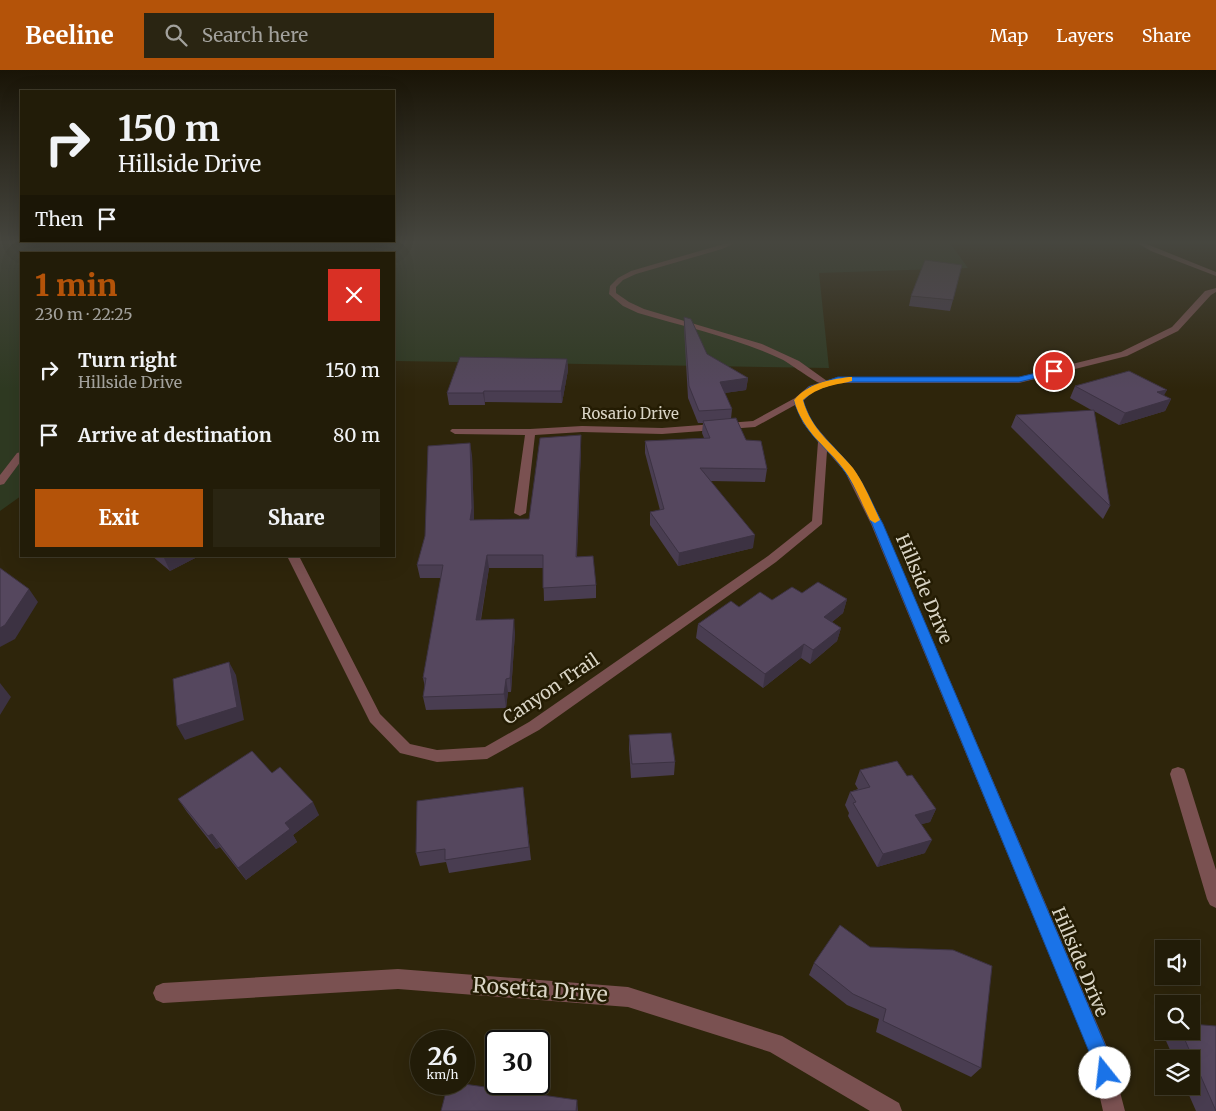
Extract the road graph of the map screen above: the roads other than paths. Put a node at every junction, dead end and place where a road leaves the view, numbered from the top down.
1 (613, 292) edge
2 (1212, 292) edge
3 (824, 384) junction
4 (798, 400) junction
5 (455, 430) dead end
6 (530, 432) junction
7 (823, 441) junction
8 (20, 456) edge
9 (0, 482) edge
10 (520, 513) dead end
11 (294, 557) edge
12 (1178, 774) dead end
13 (1216, 899) edge
14 (163, 993) dead end
15 (892, 1111) edge
16 (1114, 1111) edge

1 - 3 street
2 - 3 street
3 - 4 street
4 - 6 street, Rosario Drive
4 - 7 street, Hillside Drive
5 - 6 street, Rosario Drive
6 - 10 street
7 - 11 street, Canyon Trail
7 - 16 street, Hillside Drive
8 - 9 street
12 - 13 street
14 - 15 street, Rosetta Drive

